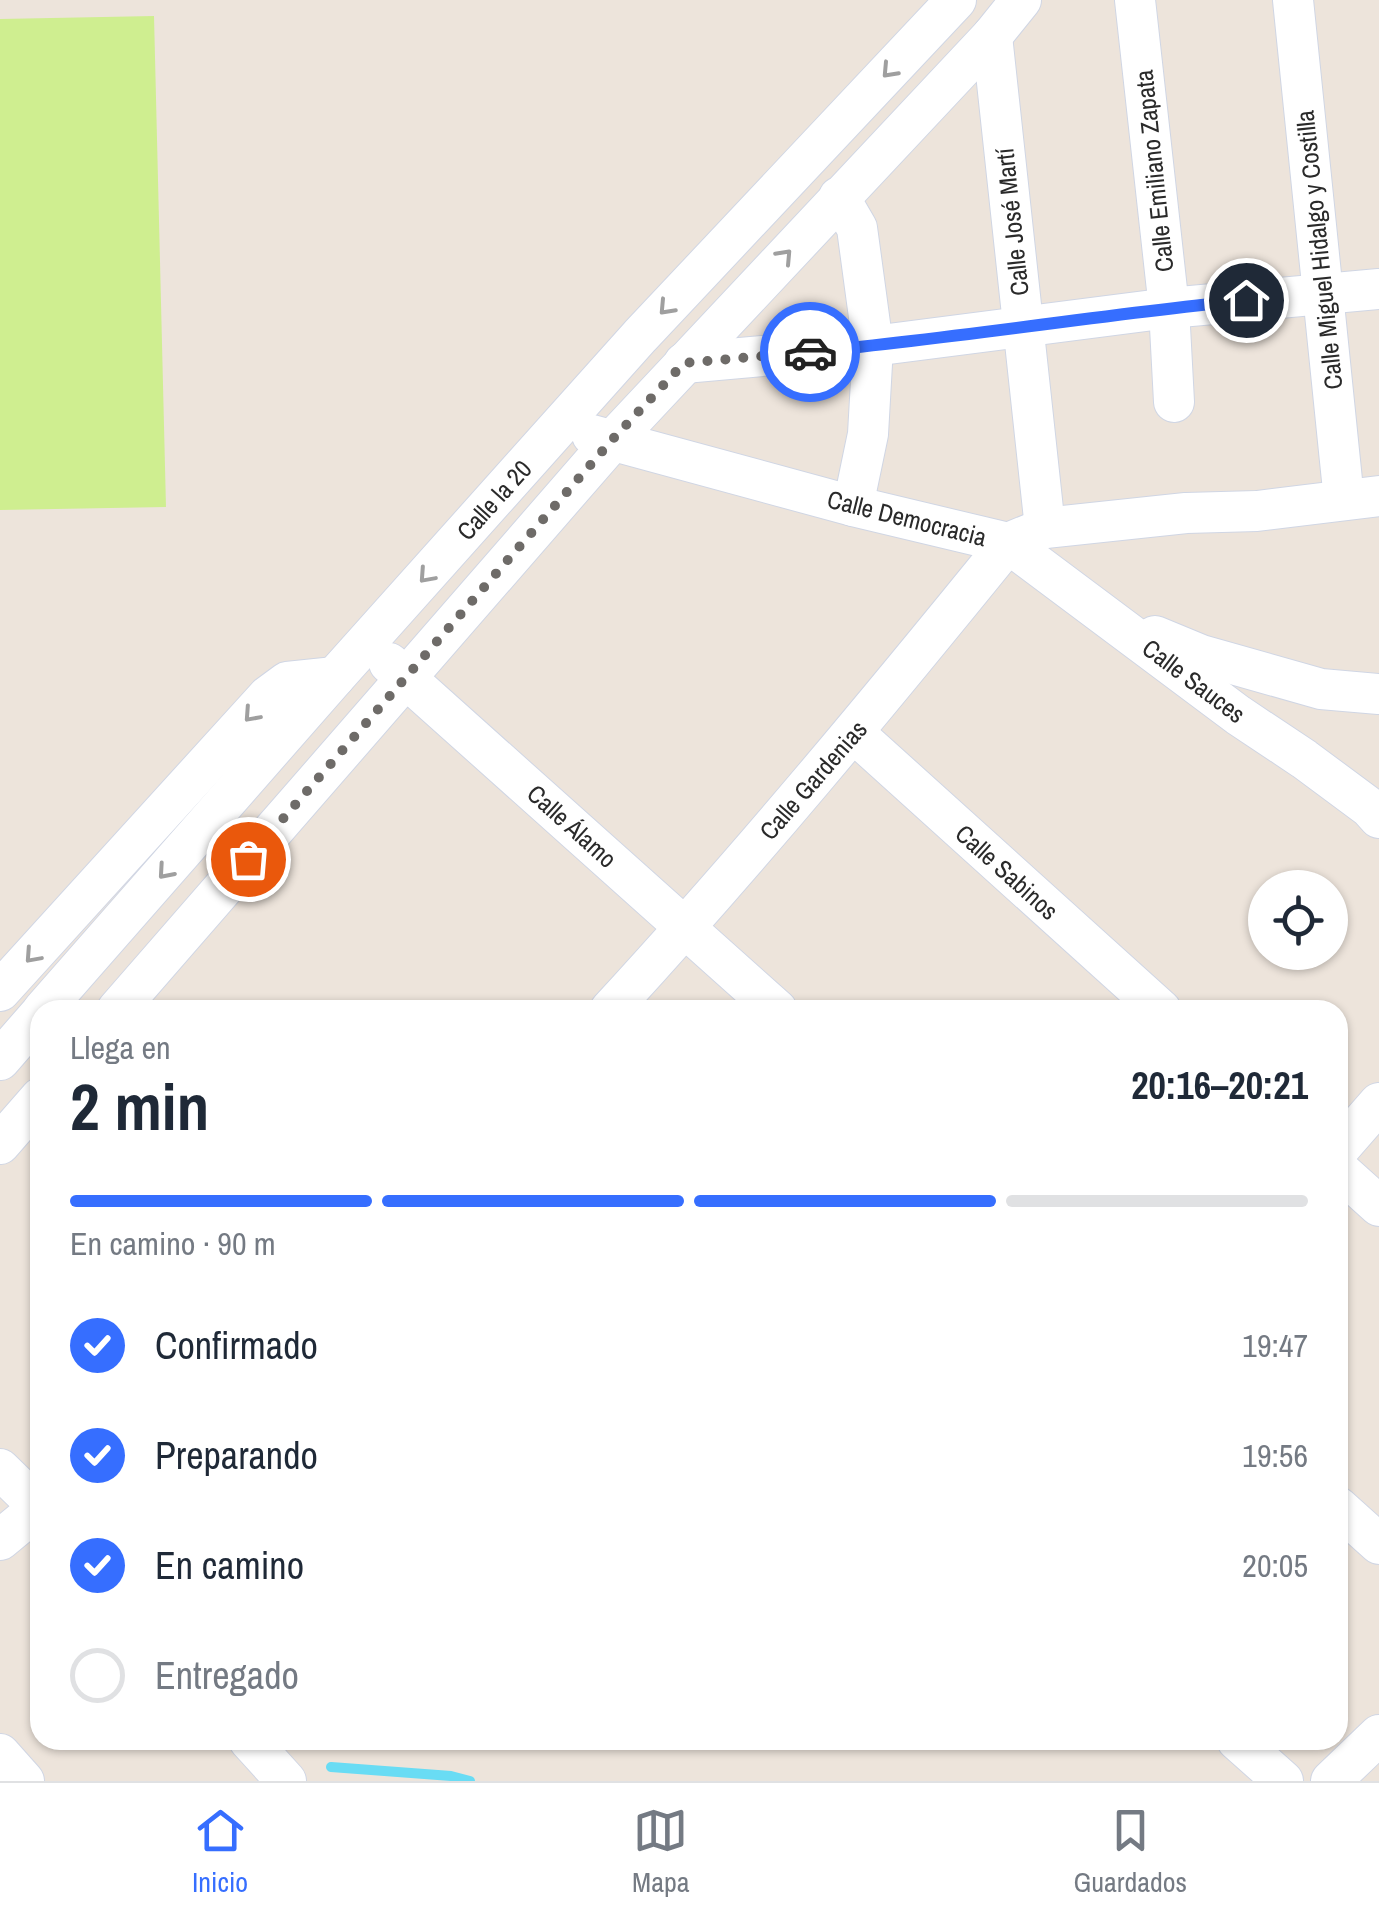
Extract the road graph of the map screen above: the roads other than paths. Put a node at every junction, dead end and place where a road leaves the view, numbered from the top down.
1 (956, 0) edge
2 (1021, 0) edge
3 (1135, 0) edge
4 (1293, 0) edge
5 (992, 36) junction
6 (840, 197) junction
7 (1379, 289) edge
8 (1324, 292) junction
9 (1169, 308) junction
10 (1024, 326) junction
11 (872, 346) junction
12 (684, 363) junction
13 (1174, 402) dead end
14 (558, 427) junction
15 (612, 440) junction
16 (1362, 498) edge
17 (853, 506) junction
18 (1026, 536) junction
19 (1110, 618) junction
20 (366, 642) junction
21 (335, 678) junction
22 (406, 678) junction
23 (1379, 694) edge
24 (854, 733) junction
25 (1379, 818) edge
26 (686, 928) junction
27 (0, 991) edge
28 (53, 1000) edge
29 (126, 1000) edge
30 (619, 1000) edge
31 (767, 1000) edge
32 (1149, 1000) edge
33 (30, 1026) edge
34 (0, 1060) edge
35 (1379, 1103) edge
36 (30, 1110) edge
37 (1348, 1139) edge
38 (0, 1144) edge
39 (1348, 1178) edge
40 (1379, 1206) edge
41 (0, 1469) edge
42 (30, 1498) edge
43 (30, 1515) edge
44 (1348, 1517) edge
45 (0, 1540) edge
46 (1379, 1544) edge
47 (1379, 1736) edge
48 (258, 1750) edge
49 (1248, 1750) edge
50 (0, 1754) edge
51 (24, 1781) edge
52 (286, 1781) edge
53 (1283, 1781) edge
54 (1330, 1781) edge

1 -> 14 street, Calle la 20
2 - 5 street, Calle la 20
3 - 9 street, Calle Emiliano Zapata
4 - 8 street, Calle Miguel Hidalgo y Costilla
5 - 6 street, Calle la 20
5 - 10 street, Calle José Martí
6 - 11 street
12 -> 6 street, Calle la 20
7 - 8 street
8 - 9 street
8 - 16 street, Calle Miguel Hidalgo y Costilla
9 - 10 street
9 - 13 street, Calle Emiliano Zapata
10 - 11 street
10 - 18 street, Calle José Martí
11 - 12 street
11 - 17 street
12 - 15 street, Calle la 20
14 - 15 street, Calle Democracia
14 -> 20 street, Calle la 20
15 - 17 street, Calle Democracia
15 - 22 street, Calle la 20
16 - 18 street, Calle Democracia
17 - 18 street, Calle Democracia
18 - 19 street, Calle Sauces
18 - 24 street, Calle Gardenias
19 - 23 street
19 - 25 street, Calle Sauces
20 - 21 street, Calle la 20
20 - 22 street, Calle Álamo
21 -> 27 street
21 -> 28 street, Calle la 20
22 - 26 street, Calle Álamo
22 - 29 street, Calle la 20
24 - 26 street, Calle Gardenias
24 - 32 street, Calle Sabinos
26 - 30 street, Calle Gardenias
26 - 31 street, Calle Álamo
33 - 34 street, Calle la 20
35 - 37 street
36 - 38 street
39 - 40 street
41 - 42 street
43 - 45 street
44 - 46 street
47 - 54 street
48 - 52 street
49 - 53 street
50 - 51 street

